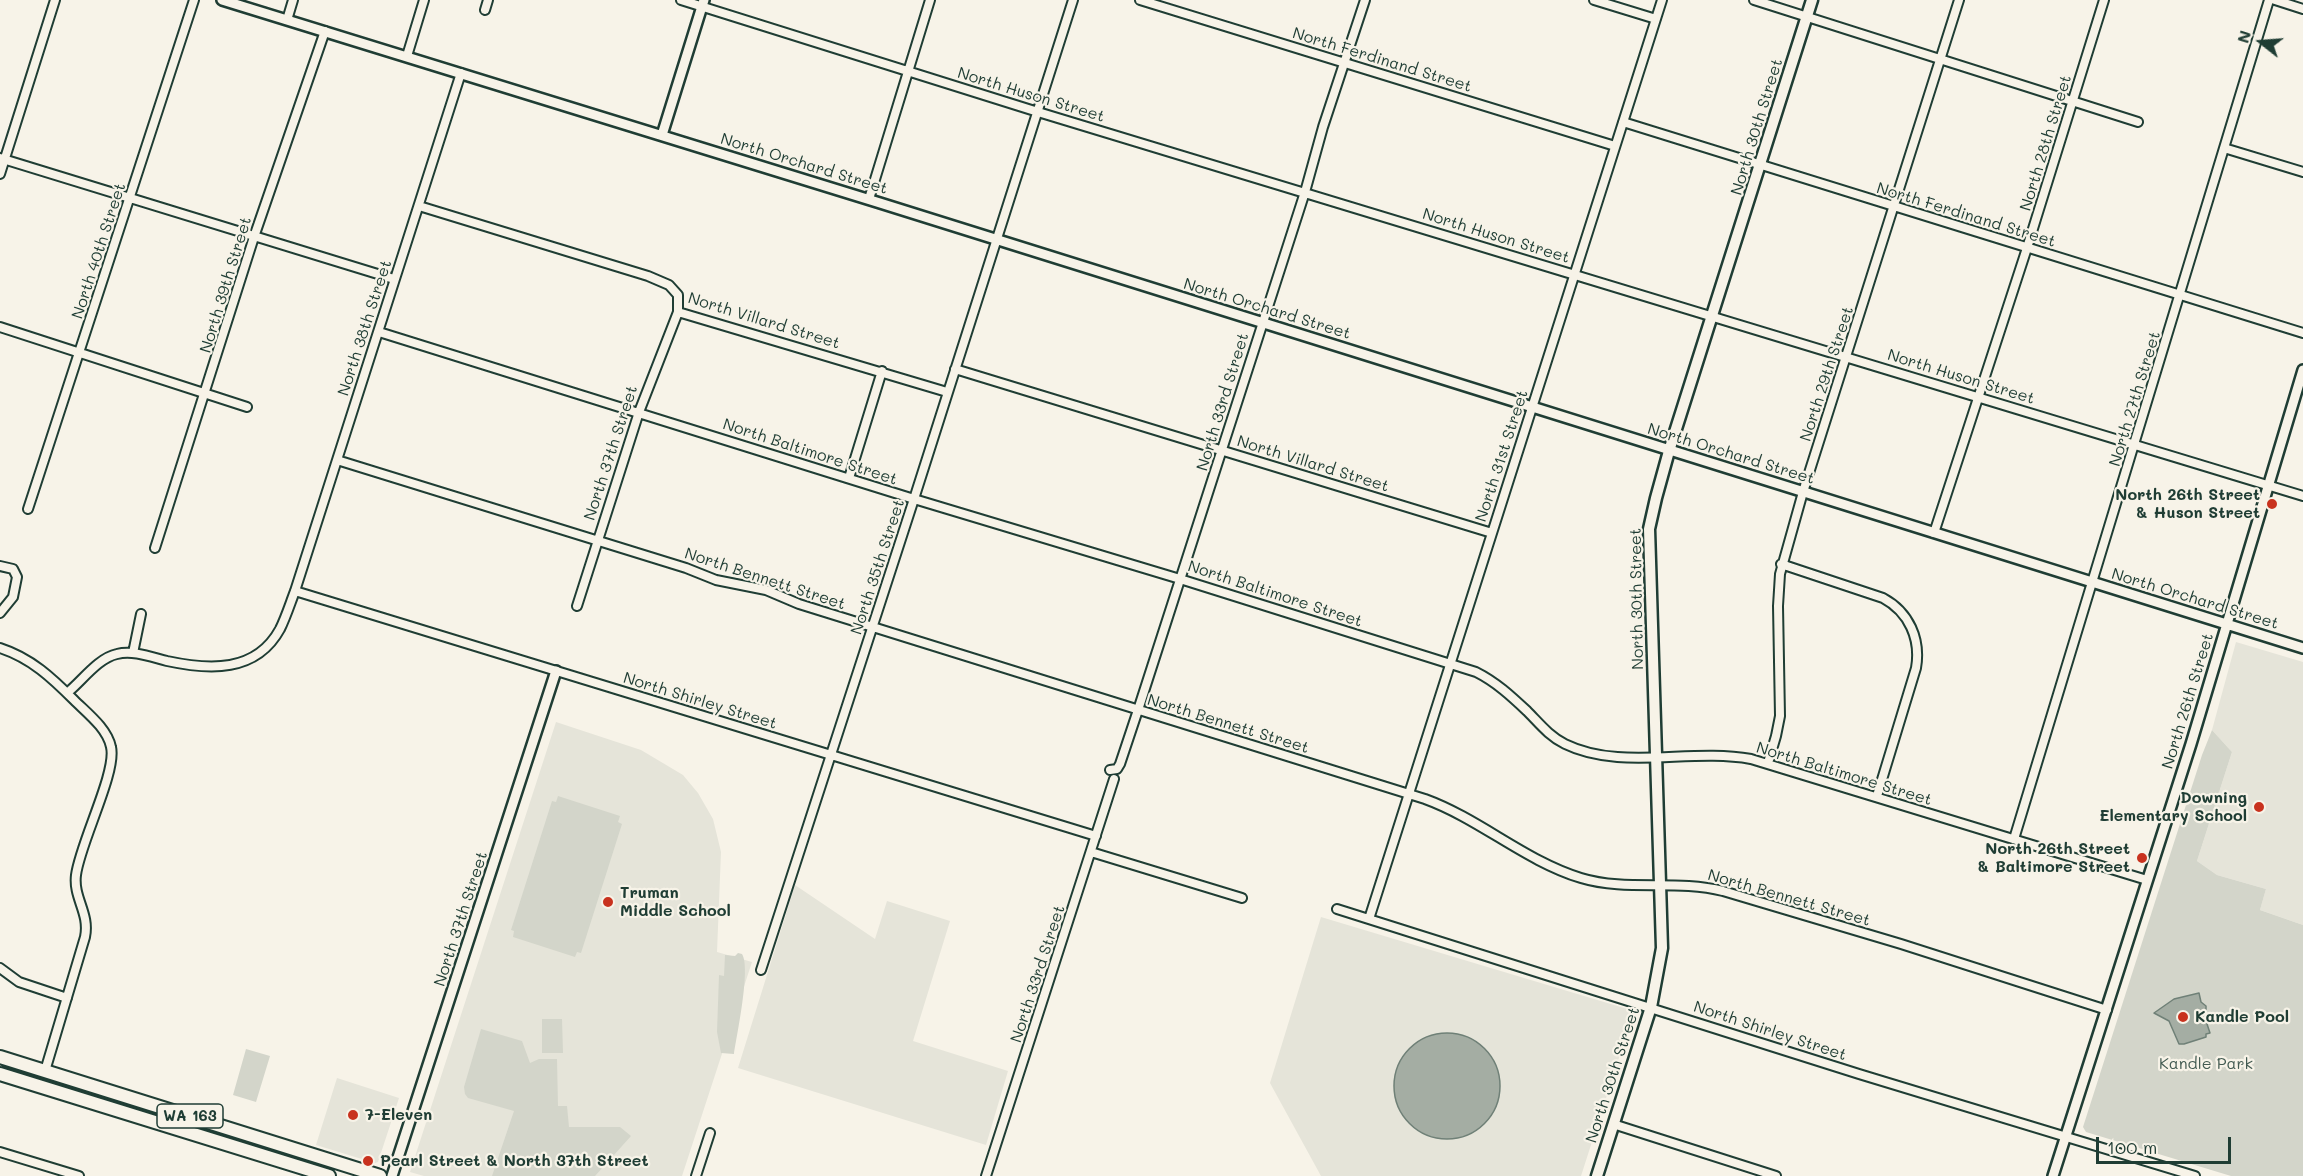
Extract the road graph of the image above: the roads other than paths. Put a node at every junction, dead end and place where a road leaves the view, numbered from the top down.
1 (56, 0) edge
2 (194, 0) edge
3 (222, 0) edge
4 (293, 0) edge
5 (424, 0) edge
6 (488, 0) edge
7 (681, 0) edge
8 (930, 0) edge
9 (1073, 0) edge
10 (1140, 0) edge
11 (1365, 0) edge
12 (1594, 0) edge
13 (1662, 0) edge
14 (1754, 0) edge
15 (1812, 0) edge
16 (1959, 0) edge
17 (2104, 0) edge
18 (2269, 0) edge
19 (2274, 0) edge
20 (703, 3) edge
21 (2303, 9) edge
22 (485, 10) dead end
23 (1807, 16) junction
24 (1656, 19) junction
25 (286, 20) junction
26 (325, 31) junction
27 (407, 56) junction
28 (1940, 58) junction
29 (1344, 62) junction
30 (908, 71) junction
31 (461, 73) junction
32 (2073, 101) junction
33 (1038, 112) junction
34 (1623, 122) junction
35 (2138, 122) dead end
36 (662, 135) junction
37 (1615, 146) junction
38 (2224, 148) junction
39 (2, 159) edge
40 (1761, 165) junction
41 (2303, 172) edge
42 (0, 174) edge
43 (1305, 192) junction
44 (129, 199) junction
45 (869, 199) junction
46 (419, 206) junction
47 (1893, 207) junction
48 (254, 237) junction
49 (997, 241) junction
50 (2027, 248) junction
51 (1574, 274) junction
52 (394, 279) junction
53 (2180, 295) junction
54 (678, 312) junction
55 (1713, 316) junction
56 (1262, 323) junction
57 (0, 327) edge
58 (379, 332) junction
59 (2303, 333) edge
60 (81, 353) junction
61 (1847, 357) junction
62 (955, 369) junction
63 (2303, 370) edge
64 (882, 371) junction
65 (947, 392) junction
66 (206, 393) junction
67 (1979, 397) junction
68 (246, 407) dead end
69 (1532, 408) junction
70 (639, 412) junction
71 (2135, 444) junction
72 (1222, 450) junction
73 (1669, 451) junction
74 (337, 460) junction
75 (849, 478) junction
76 (2268, 485) junction
77 (1803, 492) junction
78 (2303, 496) edge
79 (914, 499) junction
80 (28, 509) dead end
81 (1492, 533) junction
82 (1934, 533) junction
83 (598, 541) junction
84 (155, 548) dead end
85 (1781, 564) junction
86 (0, 566) edge
87 (1180, 579) junction
88 (2092, 583) junction
89 (295, 591) junction
90 (577, 606) dead end
91 (0, 612) edge
92 (141, 614) dead end
93 (2226, 625) junction
94 (872, 626) junction
95 (0, 648) edge
96 (2303, 648) edge
97 (133, 653) junction
98 (1450, 664) junction
99 (556, 671) junction
100 (67, 693) junction
101 (1138, 710) junction
102 (831, 755) junction
103 (1656, 756) junction
104 (1768, 763) junction
105 (1110, 770) dead end
106 (1114, 779) dead end
107 (1409, 794) junction
108 (1877, 796) junction
109 (1096, 836) junction
110 (2014, 839) junction
111 (1091, 852) junction
112 (2147, 880) junction
113 (1661, 885) junction
114 (1242, 898) dead end
115 (1337, 909) dead end
116 (1368, 919) junction
117 (0, 968) edge
118 (761, 970) dead end
119 (67, 998) junction
120 (1651, 1007) junction
121 (2107, 1010) junction
122 (0, 1057) edge
123 (45, 1071) junction
124 (0, 1074) edge
125 (1613, 1124) junction
126 (710, 1133) dead end
127 (2066, 1136) junction
128 (0, 1152) edge
129 (52, 1172) edge
130 (79, 1176) edge
131 (329, 1176) edge
132 (380, 1176) edge
133 (393, 1176) edge
134 (696, 1176) edge
135 (986, 1176) edge
136 (1597, 1176) edge
137 (1776, 1176) edge
138 (2052, 1176) edge
139 (2195, 1176) edge

1 - 39 street
2 - 44 street, North 40th Street
3 - 25 street, North Orchard Street
4 - 25 street
5 - 27 street
6 - 22 street
7 - 20 street, North Huson Street
8 - 30 street
9 - 33 street, North 35th Street
10 - 29 street, North Ferdinand Street
11 - 29 street, North 33rd Street
12 - 24 street
13 - 24 street, North 31st Street
14 - 23 street
15 - 23 main road, North 30th Street
16 - 28 street, North 29th Street
17 - 32 street, North 28th Street
18 - 38 street, North 27th Street
19 - 21 street
20 - 30 street, North Huson Street
20 - 36 street
23 - 28 street
23 - 40 main road, North 30th Street
24 - 34 street, North 31st Street
25 - 26 street, North Orchard Street
26 - 27 street, North Orchard Street
26 - 48 street, North 39th Street
27 - 31 street, North Orchard Street
28 - 32 street
28 - 47 street, North 29th Street
29 - 37 street, North Ferdinand Street
29 - 43 street, North 33rd Street
30 - 33 street, North Huson Street
30 - 45 street
31 - 36 street, North Orchard Street
31 - 46 street, North 38th Street
32 - 35 street
32 - 50 street, North 28th Street
33 - 43 street, North Huson Street
33 - 49 street, North 35th Street
34 - 37 street, North 31st Street
34 - 40 street, North Ferdinand Street
36 - 45 street, North Orchard Street
37 - 51 street, North 31st Street
38 - 41 street
38 - 53 street, North 27th Street
39 - 42 street
39 - 44 street
40 - 47 street, North Ferdinand Street
40 - 55 main road, North 30th Street
43 - 51 street, North Huson Street
43 - 56 street, North 33rd Street
44 - 48 street
44 - 60 street, North 40th Street
45 - 49 street, North Orchard Street
46 - 52 street, North 38th Street
46 - 54 street, North Villard Street
47 - 50 street, North Ferdinand Street
47 - 61 street, North 29th Street
48 - 52 street
48 - 66 street, North 39th Street
49 - 56 street, North Orchard Street
49 - 62 street, North 35th Street
50 - 53 street, North Ferdinand Street
50 - 67 street, North 28th Street
51 - 55 street, North Huson Street
51 - 69 street, North 31st Street
52 - 58 street, North 38th Street
53 - 59 street, North Ferdinand Street
53 - 71 street, North 27th Street
54 - 64 street, North Villard Street
54 - 70 street, North 37th Street
55 - 61 street, North Huson Street
55 - 73 main road, North 30th Street
56 - 69 street, North Orchard Street
56 - 72 street, North 33rd Street
57 - 60 street
58 - 70 street, North Baltimore Street
58 - 74 street, North 38th Street
60 - 66 street
60 - 80 street, North 40th Street
61 - 67 street, North Huson Street
61 - 77 street, North 29th Street
62 - 65 street, North 35th Street
62 - 72 street, North Villard Street
63 - 76 street, North 26th Street
64 - 65 street, North Villard Street
64 - 75 street
65 - 79 street, North 35th Street
66 - 68 street
66 - 84 street, North 39th Street
67 - 71 street, North Huson Street
67 - 82 street, North 28th Street
69 - 73 street, North Orchard Street
69 - 81 street, North 31st Street
70 - 75 street, North Baltimore Street
70 - 83 street, North 37th Street
71 - 76 street, North Huson Street
71 - 88 street, North 27th Street
72 - 81 street, North Villard Street
72 - 87 street, North 33rd Street
73 - 77 street, North Orchard Street
73 - 103 main road, North 30th Street
74 - 83 street, North Bennett Street
74 - 89 street, North 38th Street
75 - 79 street, North Baltimore Street
76 - 78 street, North Huson Street
76 - 93 street, North 26th Street
77 - 82 street, North Orchard Street
77 - 85 street, North 29th Street
79 - 87 street, North Baltimore Street
79 - 94 street, North 35th Street
81 - 98 street, North 31st Street
82 - 88 street, North Orchard Street
83 - 90 street, North 37th Street
83 - 94 street, North Bennett Street
85 - 104 street, North 29th Street
85 - 108 street
86 - 91 street
87 - 98 street, North Baltimore Street
87 - 101 street, North 33rd Street
88 - 93 street, North Orchard Street
88 - 110 street, North 27th Street
89 - 97 street, North 38th Street
89 - 99 street, North Shirley Street
92 - 97 street
93 - 96 street, North Orchard Street
93 - 112 street, North 26th Street
94 - 101 street, North Bennett Street
94 - 102 street, North 35th Street
95 - 100 street
97 - 100 street
98 - 103 street, North Baltimore Street
98 - 107 street, North 31st Street
99 - 102 street, North Shirley Street
99 - 133 street, North 37th Street
100 - 119 street
101 - 105 street, North 33rd Street
101 - 107 street, North Bennett Street
102 - 109 street, North Shirley Street
102 - 118 street, North 35th Street
103 - 104 street, North Baltimore Street
103 - 113 main road, North 30th Street
104 - 108 street, North Baltimore Street
106 - 109 street, North 33rd Street
107 - 113 street, North Bennett Street
107 - 116 street, North 31st Street
108 - 110 street, North Baltimore Street
109 - 111 street, North 33rd Street
110 - 112 street, North Baltimore Street
111 - 114 street
111 - 135 street, North 33rd Street
112 - 121 street, North 26th Street
113 - 120 main road, North 30th Street
113 - 121 street, North Bennett Street
115 - 116 street, North Shirley Street
116 - 120 street, North Shirley Street
117 - 119 street
119 - 123 street
120 - 125 main road, North 30th Street
120 - 127 street, North Shirley Street
121 - 127 street, North 26th Street
122 - 123 main road, WA 163
123 - 132 main road, WA 163
124 - 131 main road, WA 163
125 - 136 main road, North 30th Street
125 - 137 street
126 - 134 street
127 - 138 street, North 26th Street
127 - 139 street, North Shirley Street
128 - 129 street
129 - 130 street

